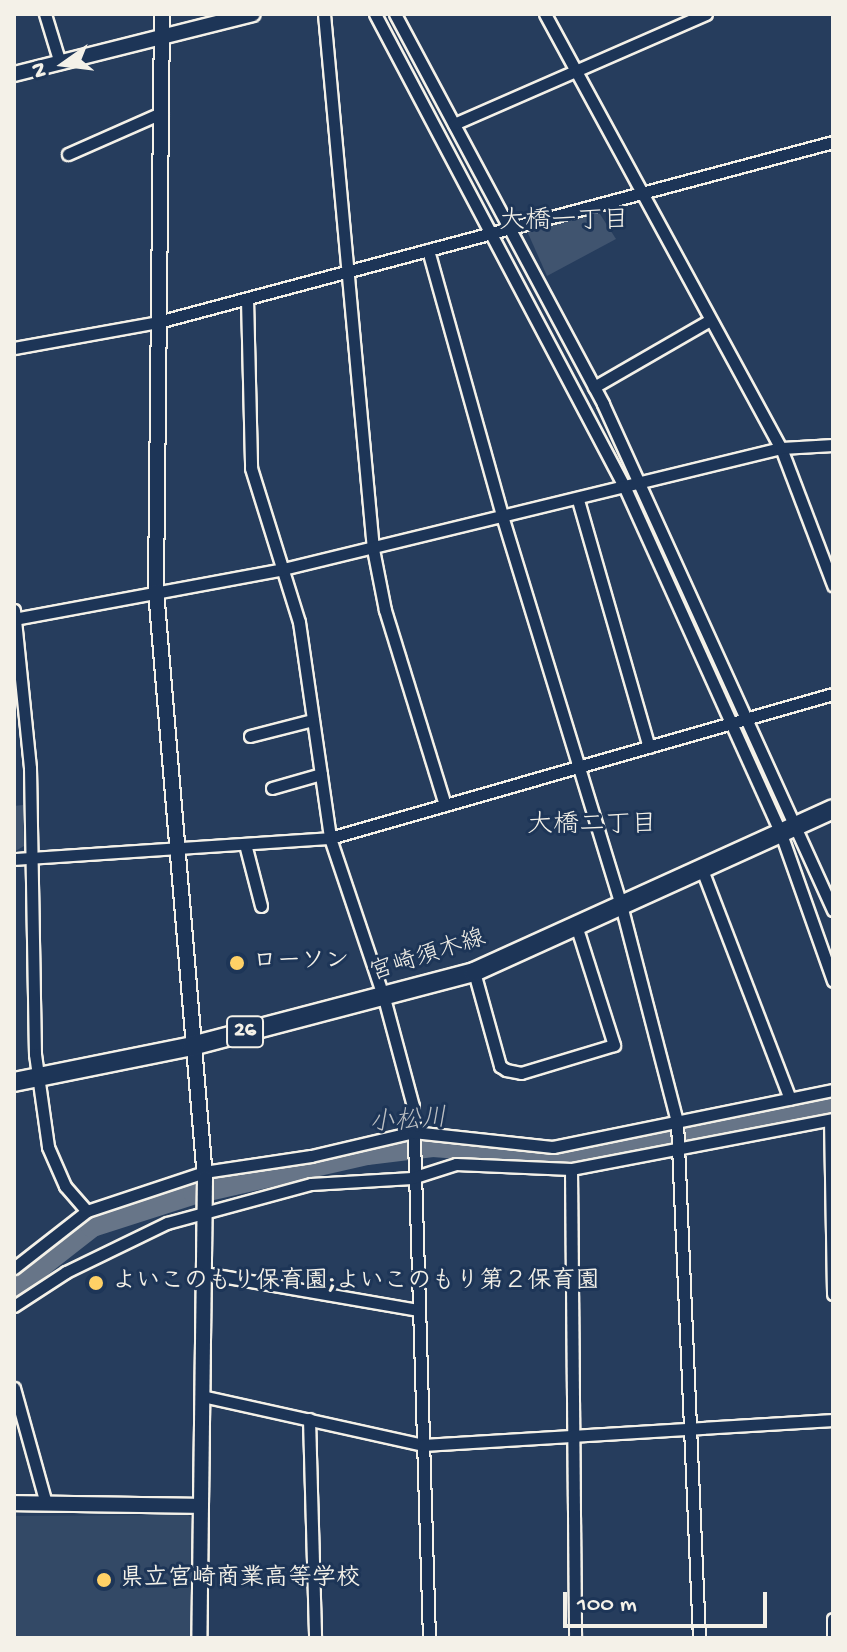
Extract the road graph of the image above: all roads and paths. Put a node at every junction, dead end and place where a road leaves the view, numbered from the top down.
1 (45, 14) edge
2 (162, 14) edge
3 (253, 14) edge
4 (324, 14) edge
5 (375, 14) edge
6 (395, 14) edge
7 (545, 14) edge
8 (706, 14) edge
9 (162, 36) junction
10 (60, 63) junction
11 (573, 72) junction
12 (14, 74) edge
13 (161, 113) junction
14 (454, 124) junction
15 (833, 142) edge
16 (68, 154) dead end
17 (640, 193) junction
18 (510, 228) junction
19 (492, 233) junction
20 (428, 250) junction
21 (349, 271) junction
22 (247, 299) junction
23 (710, 320) junction
24 (158, 322) junction
25 (14, 348) edge
26 (594, 387) junction
27 (833, 445) edge
28 (781, 448) junction
29 (641, 483) junction
30 (625, 488) junction
31 (578, 500) junction
32 (503, 519) junction
33 (373, 549) junction
34 (279, 570) junction
35 (833, 585) edge
36 (156, 591) junction
37 (14, 610) edge
38 (14, 619) edge
39 (833, 694) edge
40 (746, 719) junction
41 (313, 720) junction
42 (730, 724) junction
43 (250, 736) dead end
44 (649, 747) junction
45 (578, 768) junction
46 (321, 774) junction
47 (272, 788) dead end
48 (445, 805) junction
49 (833, 809) edge
50 (798, 824) junction
51 (780, 831) junction
52 (330, 838) junction
53 (245, 844) junction
54 (177, 849) junction
55 (31, 858) junction
56 (14, 859) edge
57 (701, 867) junction
58 (621, 905) junction
59 (261, 906) dead end
60 (833, 910) edge
61 (576, 925) junction
62 (474, 972) junction
63 (833, 981) edge
64 (384, 998) junction
65 (192, 1046) junction
66 (38, 1077) junction
67 (14, 1082) edge
68 (833, 1090) edge
69 (790, 1099) junction
70 (832, 1119) edge
71 (677, 1122) junction
72 (413, 1132) junction
73 (680, 1144) junction
74 (571, 1169) junction
75 (205, 1175) junction
76 (414, 1177) junction
77 (205, 1205) junction
78 (87, 1211) junction
79 (14, 1268) edge
80 (204, 1273) junction
81 (833, 1294) edge
82 (14, 1306) edge
83 (419, 1310) junction
84 (14, 1388) edge
85 (202, 1396) junction
86 (309, 1419) junction
87 (833, 1420) edge
88 (691, 1427) junction
89 (574, 1436) junction
90 (423, 1445) junction
91 (14, 1503) edge
92 (46, 1503) junction
93 (201, 1506) junction
94 (833, 1619) edge
95 (199, 1638) edge
96 (315, 1638) edge
97 (429, 1638) edge
98 (575, 1638) edge
99 (699, 1638) edge
100 (833, 1638) edge

1 - 10 street
2 - 9 street
3 - 9 street
4 - 21 street
5 - 19 street
6 - 14 street
7 - 11 street
8 - 11 street
9 - 10 street
9 - 13 street
10 - 12 street
11 - 14 street
11 - 17 street
13 - 16 street
13 - 24 street
14 - 18 street
15 - 17 street
17 - 18 street
17 - 23 street
18 - 19 street
18 - 26 street
19 - 20 street
19 - 30 street
20 - 21 street
20 - 32 street
21 - 22 street
21 - 33 street
22 - 24 street
22 - 34 street
23 - 26 street
23 - 28 street
24 - 25 street
24 - 36 street
26 - 29 street
27 - 28 street
28 - 29 street
28 - 35 street
29 - 30 street
29 - 40 street
30 - 31 street
30 - 42 street
31 - 32 street
31 - 44 street
32 - 33 street
32 - 45 street
33 - 34 street
33 - 48 street
34 - 36 street
34 - 41 street
36 - 38 street
36 - 54 street
37 - 38 street
38 - 55 street
39 - 40 street
40 - 42 street
40 - 50 street
41 - 43 street
41 - 46 street
42 - 44 street
42 - 51 street
44 - 45 street
45 - 48 street
45 - 58 street
46 - 47 street
46 - 52 street
48 - 52 street
49 - 50 main road, 宮崎須木線 / 26
50 - 51 main road, 宮崎須木線 / 26
50 - 60 street
51 - 57 main road, 宮崎須木線 / 26
51 - 63 street
52 - 53 street
52 - 64 street
53 - 54 street
53 - 59 street
54 - 55 street
54 - 65 street
55 - 56 street
55 - 66 street
57 - 58 main road, 宮崎須木線 / 26
57 - 69 street
58 - 61 main road, 宮崎須木線 / 26
58 - 71 street
61 - 62 main road, 宮崎須木線 / 26
61 - 62 street
62 - 64 main road, 宮崎須木線 / 26
64 - 65 main road, 宮崎須木線 / 26
64 - 72 street
65 - 66 main road, 宮崎須木線 / 26
65 - 75 street
66 - 67 main road, 宮崎須木線 / 26
66 - 78 street
68 - 69 street
69 - 71 street
70 - 73 street
70 - 81 street
71 - 72 street
71 - 73 street
72 - 75 street
72 - 76 street
73 - 74 street
73 - 88 street
74 - 76 street
74 - 89 street
75 - 77 street
75 - 78 street
76 - 77 street
76 - 83 street
77 - 80 street
77 - 82 street
78 - 79 street
80 - 83 street
80 - 85 street
83 - 90 street
84 - 92 street
85 - 86 street
85 - 93 street
86 - 90 street
86 - 96 street
87 - 88 street
88 - 89 street
88 - 99 street
89 - 90 street
89 - 98 street
90 - 97 street
91 - 92 street
92 - 93 street
93 - 95 street
94 - 100 street

